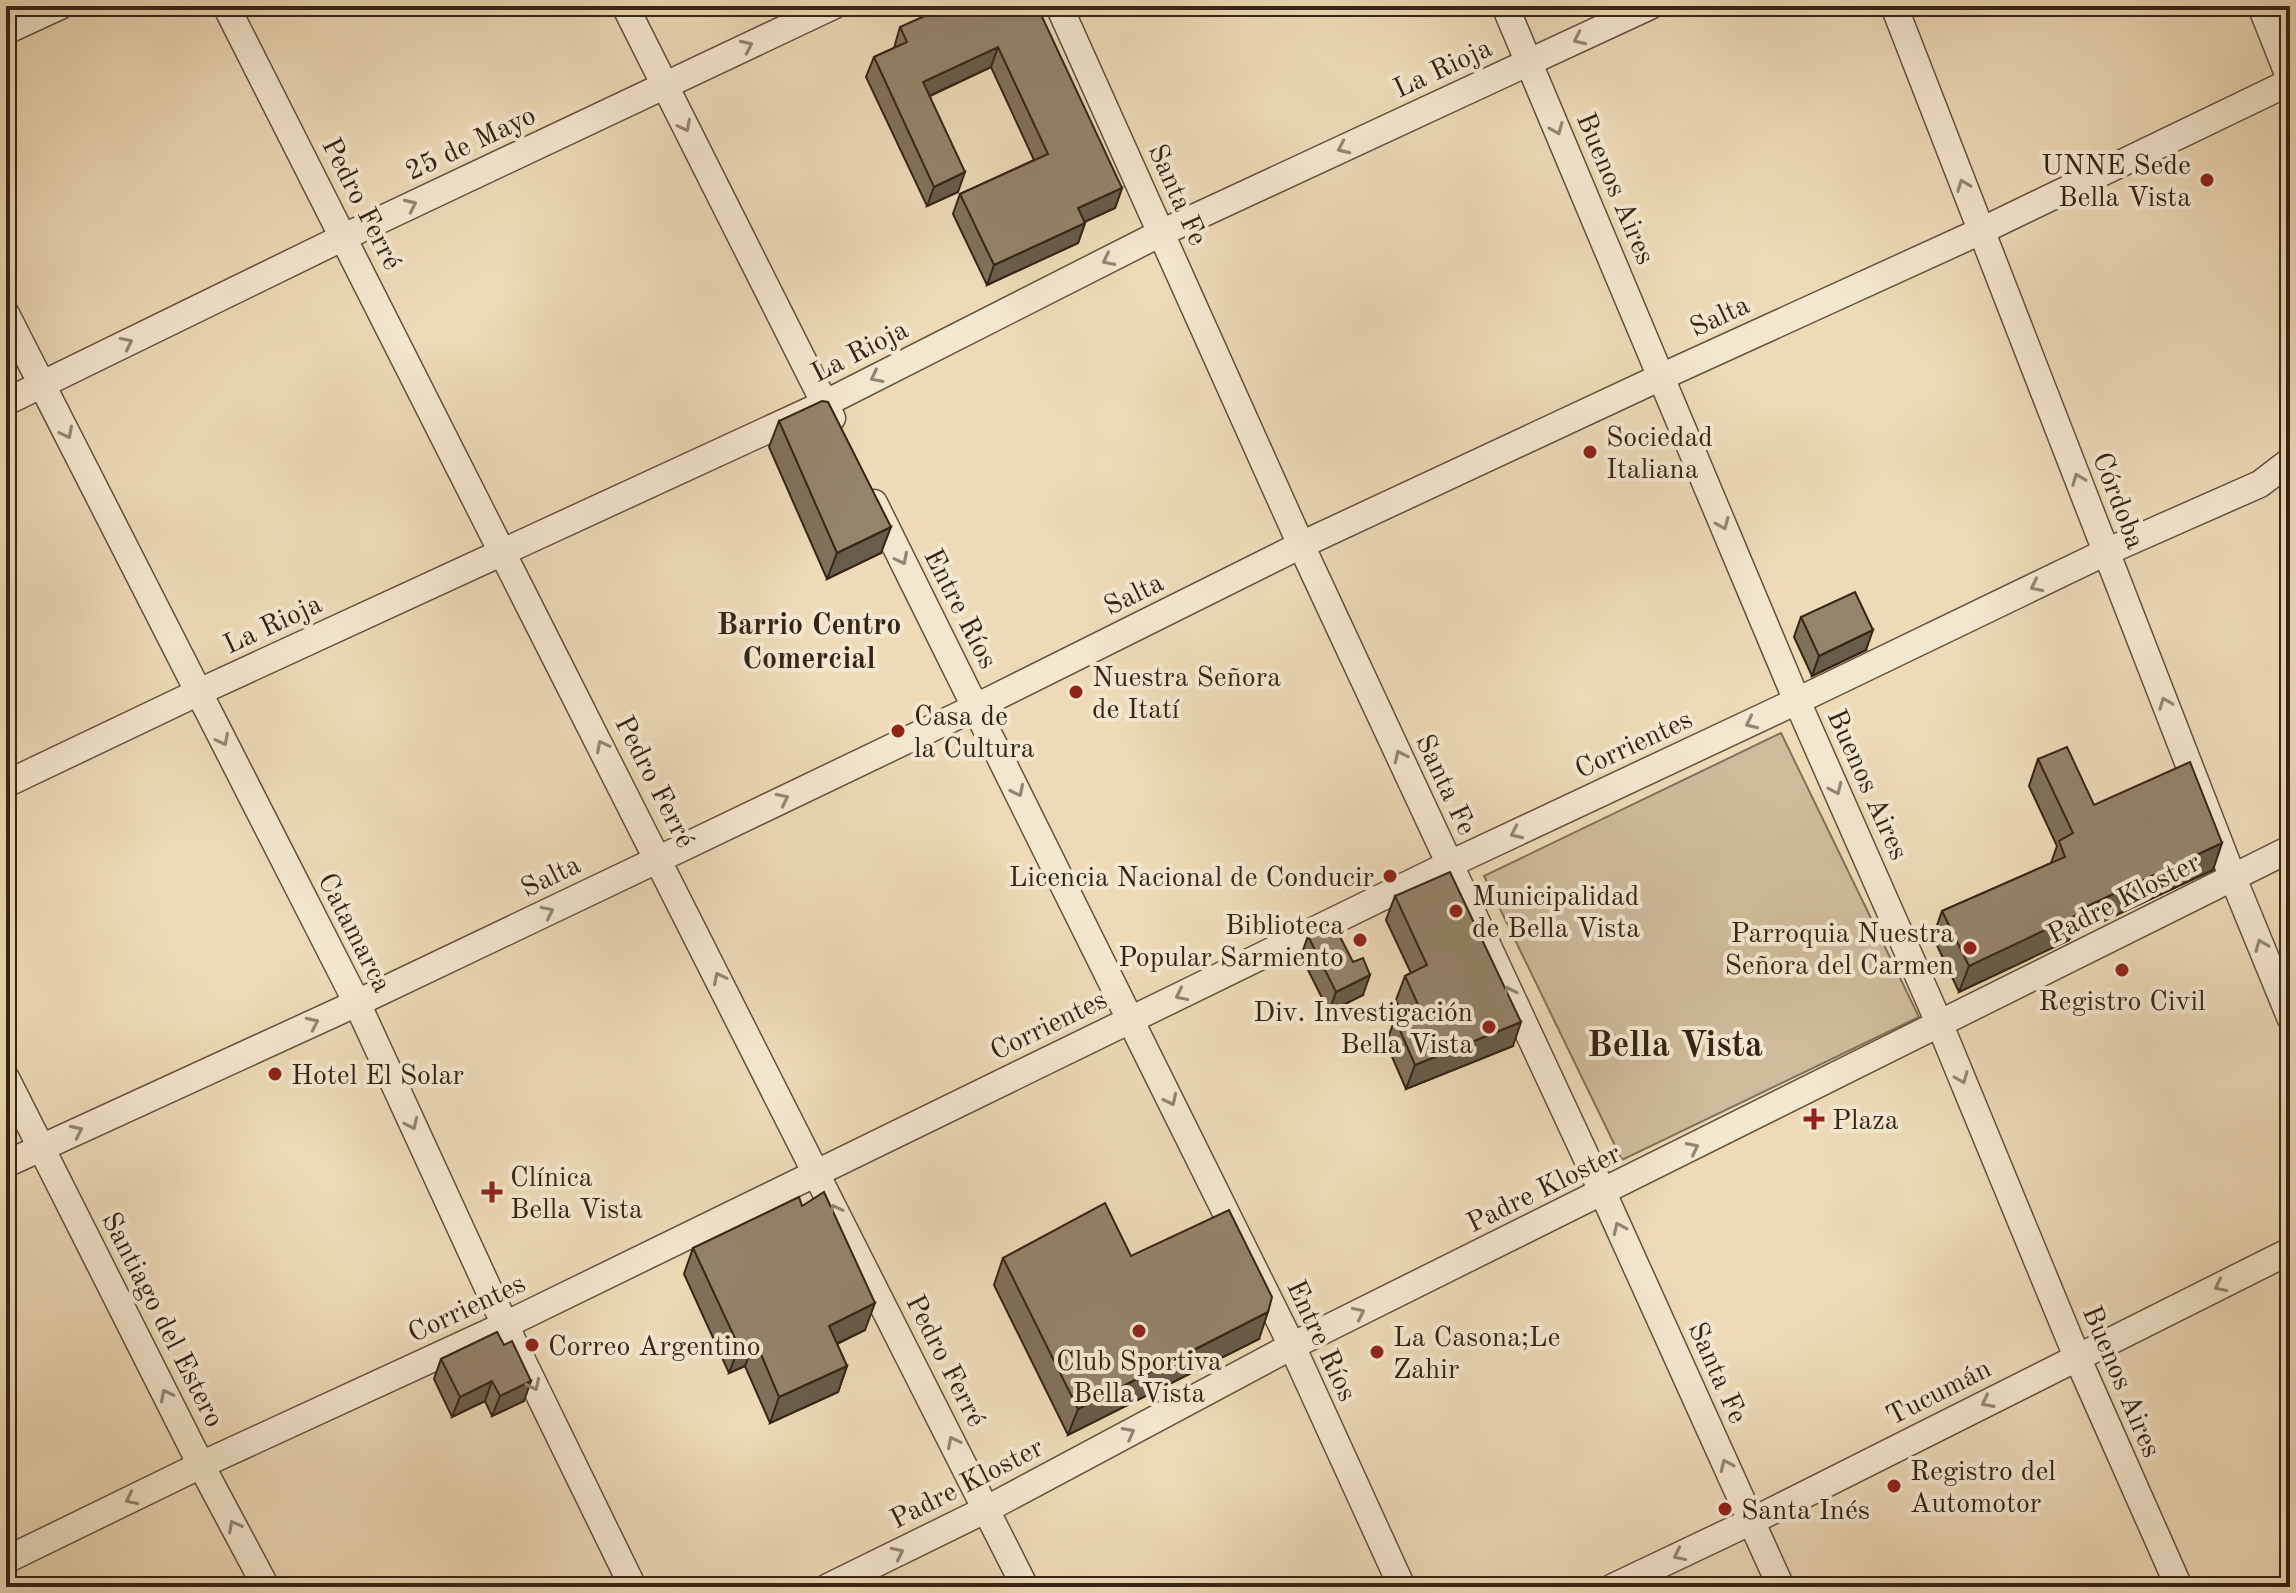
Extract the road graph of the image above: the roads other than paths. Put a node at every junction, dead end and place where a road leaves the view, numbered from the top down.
1 (60, 6) edge
2 (226, 6) edge
3 (625, 6) edge
4 (833, 6) edge
5 (1059, 6) edge
6 (1505, 6) edge
7 (1650, 6) edge
8 (1894, 6) edge
9 (2261, 6) edge
10 (6, 31) edge
11 (1529, 62) junction
12 (2290, 81) edge
13 (665, 86) junction
14 (1981, 231) junction
15 (1161, 233) junction
16 (344, 237) junction
17 (6, 314) edge
18 (1661, 377) junction
19 (42, 385) junction
20 (6, 402) edge
21 (824, 404) junction
22 (845, 445) edge
23 (2290, 461) edge
24 (866, 486) edge
25 (1301, 545) junction
26 (2106, 552) junction
27 (504, 553) junction
28 (199, 692) junction
29 (1797, 701) junction
30 (976, 707) junction
31 (6, 784) edge
32 (2290, 849) edge
33 (659, 859) junction
34 (1450, 864) junction
35 (2233, 878) junction
36 (357, 1003) junction
37 (2290, 1017) edge
38 (1131, 1019) junction
39 (1940, 1025) junction
40 (6, 1078) edge
41 (42, 1147) junction
42 (6, 1164) edge
43 (816, 1173) junction
44 (1603, 1193) junction
45 (2290, 1251) edge
46 (505, 1325) junction
47 (1292, 1346) junction
48 (2077, 1357) junction
49 (201, 1465) junction
50 (987, 1509) junction
51 (1752, 1521) junction
52 (6, 1560) edge
53 (266, 1587) edge
54 (633, 1587) edge
55 (828, 1587) edge
56 (1025, 1587) edge
57 (1402, 1587) edge
58 (1613, 1587) edge
59 (1781, 1587) edge
60 (2179, 1587) edge

1 - 10 street
2 - 16 street, Pedro Ferré
3 - 13 street
13 -> 4 street, 25 de Mayo
5 - 15 street, Santa Fe
6 - 11 street, Buenos Aires
7 -> 11 street, La Rioja
14 -> 8 street, Córdoba
9 - 12 street
11 -> 15 street, La Rioja
11 -> 18 street, Buenos Aires
12 - 14 street, Salta
16 -> 13 street, 25 de Mayo
13 -> 21 street
14 - 18 street, Salta
26 -> 14 street, Córdoba
15 -> 21 street, La Rioja
15 - 25 street, Santa Fe
19 -> 16 street, 25 de Mayo
16 - 27 street, Pedro Ferré
17 - 19 street, Catamarca
18 - 25 street, Salta
18 -> 29 street, Buenos Aires
19 - 20 street, 25 de Mayo
19 -> 28 street, Catamarca
21 - 22 street
21 - 27 street, La Rioja
23 - 26 street, Corrientes
24 -> 30 street, Entre Ríos
25 - 30 street, Salta
34 -> 25 street, Santa Fe
26 -> 29 street, Corrientes
35 -> 26 street, Córdoba
27 - 28 street, La Rioja
33 -> 27 street, Pedro Ferré
28 - 31 street, La Rioja
28 -> 36 street, Catamarca
29 -> 34 street, Corrientes
29 -> 39 street, Buenos Aires
33 -> 30 street, Salta
30 -> 38 street, Entre Ríos
32 - 35 street, Padre Kloster
36 -> 33 street, Salta
43 -> 33 street, Pedro Ferré
34 -> 38 street, Corrientes
44 -> 34 street, Santa Fe
37 -> 35 street, Córdoba
35 - 39 street, Padre Kloster
41 -> 36 street, Salta
36 -> 46 street, Catamarca
38 - 43 street, Corrientes
38 -> 47 street, Entre Ríos
44 -> 39 street, Padre Kloster
39 -> 48 street, Buenos Aires
40 - 41 street, Santiago del Estero
41 - 42 street, Salta
49 -> 41 street, Santiago del Estero
43 - 46 street, Corrientes
50 -> 43 street, Pedro Ferré
47 -> 44 street, Padre Kloster
51 -> 44 street, Santa Fe
45 -> 48 street, Tucumán
46 - 49 street, Corrientes
46 -> 54 street, Catamarca
50 -> 47 street, Padre Kloster
47 - 57 street, Entre Ríos
48 -> 51 street, Tucumán
48 - 60 street, Buenos Aires
49 -> 52 street, Corrientes
53 -> 49 street, Santiago del Estero
55 -> 50 street, Padre Kloster
50 - 56 street, Pedro Ferré
51 -> 58 street, Tucumán
51 - 59 street, Santa Fe

